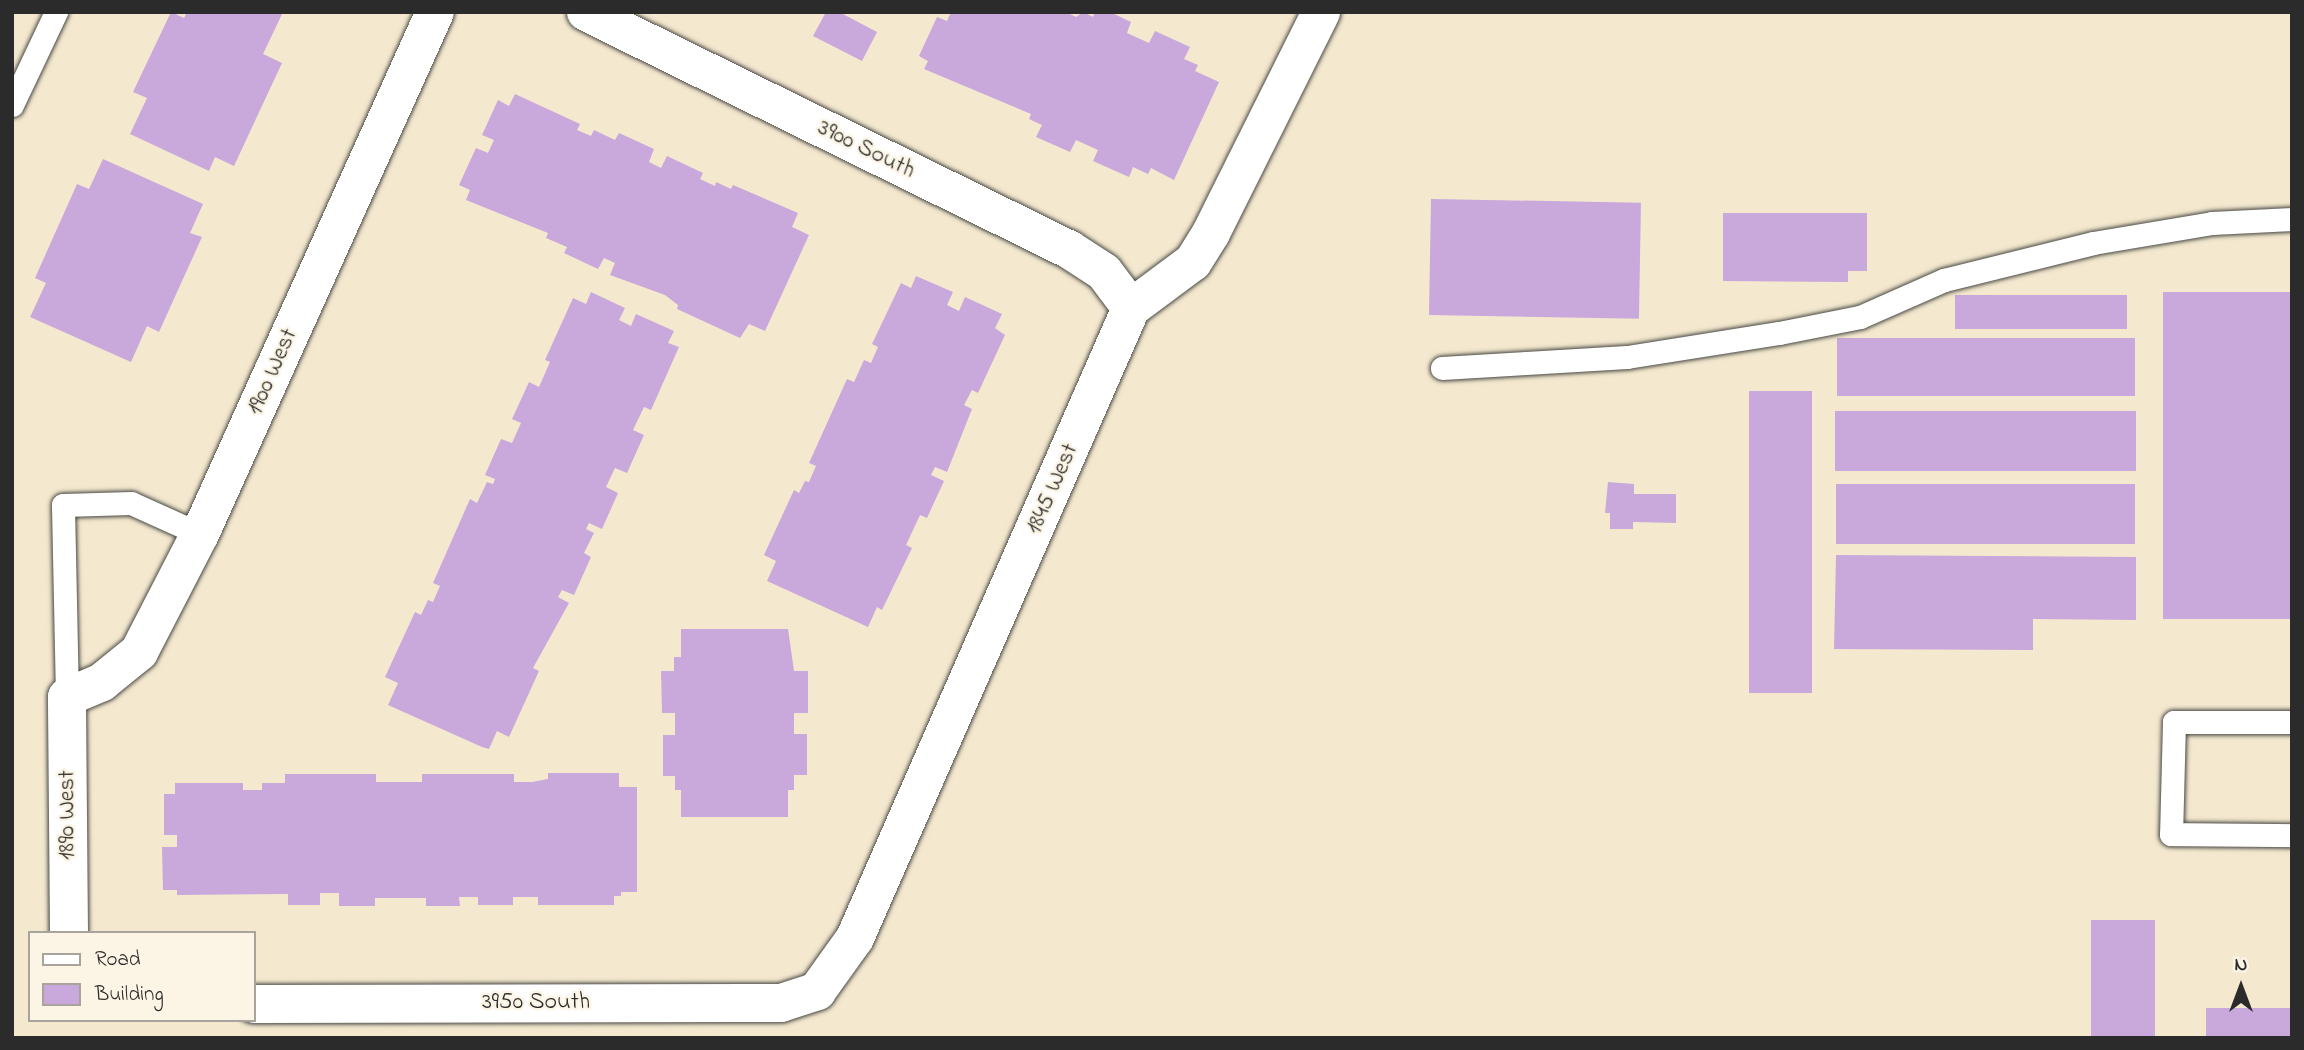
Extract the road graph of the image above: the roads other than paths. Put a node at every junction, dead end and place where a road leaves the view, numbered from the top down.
1 (56, 12) edge
2 (435, 12) edge
3 (586, 12) edge
4 (1321, 12) edge
5 (12, 105) edge
6 (2292, 219) edge
7 (1131, 307) junction
8 (1442, 368) dead end
9 (200, 534) junction
10 (68, 697) junction
11 (2292, 722) edge
12 (2292, 835) edge
13 (69, 931) edge
14 (817, 991) joint
15 (256, 1004) edge

1 - 5 lane
2 - 9 street, 1900 West
3 - 7 street, 3900 South
4 - 7 street, 1845 West
6 - 8 lane
7 - 14 street, 1845 West
9 - 10 street, 1900 West
9 - 10 lane
10 - 13 street, 1890 West
11 - 12 lane
14 - 15 street, 3950 South

